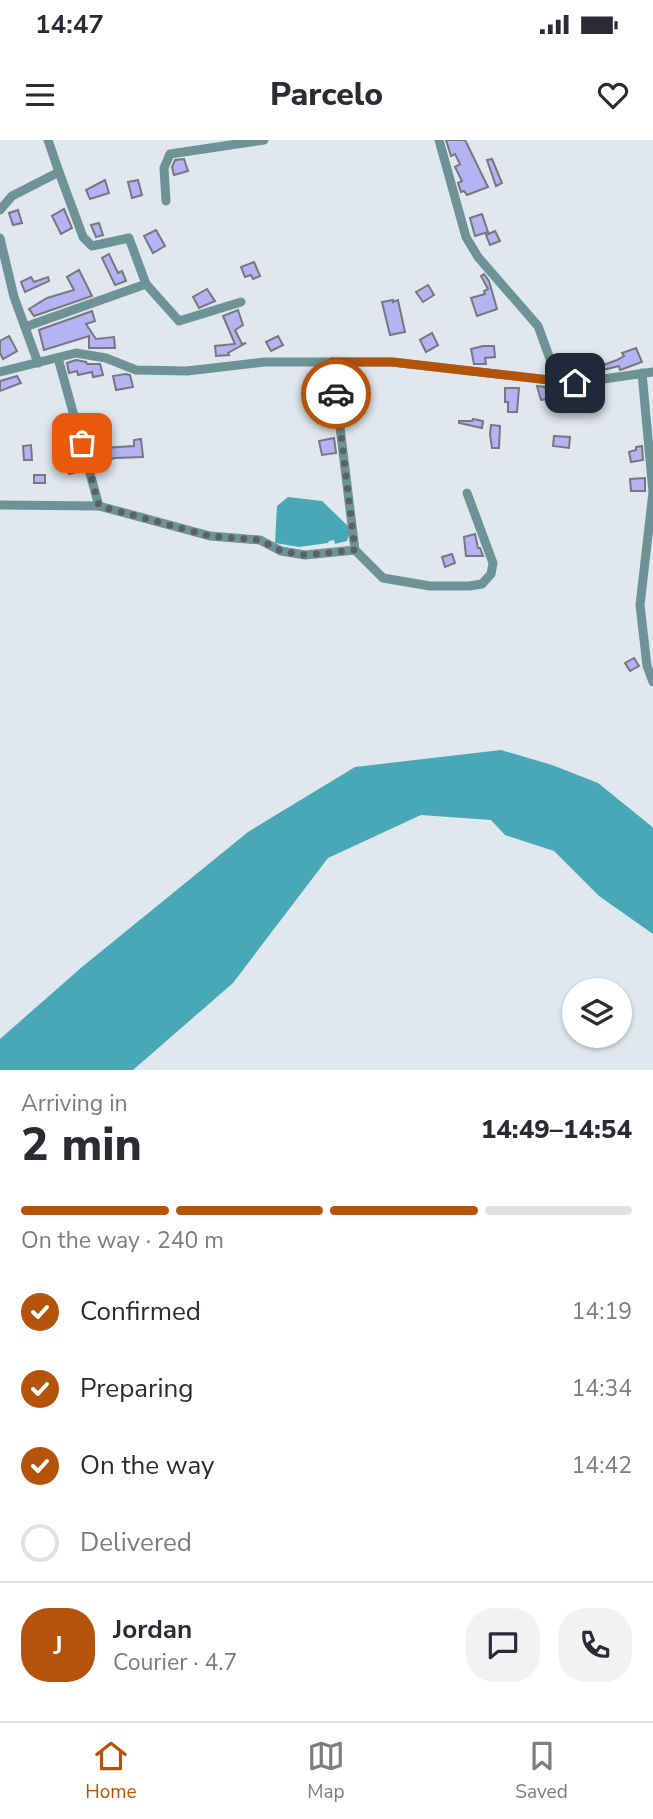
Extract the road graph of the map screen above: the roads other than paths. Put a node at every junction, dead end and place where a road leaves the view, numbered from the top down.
1 (48, 140) edge
2 (264, 140) edge
3 (439, 140) edge
4 (59, 172) junction
5 (166, 201) dead end
6 (0, 210) edge
7 (0, 238) edge
8 (146, 284) junction
9 (241, 302) dead end
10 (25, 327) junction
11 (58, 358) junction
12 (332, 362) junction
13 (38, 363) junction
14 (0, 372) edge
15 (653, 372) edge
16 (642, 373) junction
17 (558, 381) junction
18 (467, 493) dead end
19 (0, 505) edge
20 (99, 506) junction
21 (355, 550) junction
22 (653, 682) edge

1 - 4 street
2 - 5 street
3 - 17 street
4 - 6 street
4 - 8 street
7 - 10 street
8 - 9 street
8 - 10 street
10 - 13 street
11 - 12 street
11 - 13 street
11 - 20 street
12 - 17 street
12 - 21 street
13 - 14 street
15 - 16 street
16 - 17 street
16 - 22 street
18 - 21 street
19 - 20 street
20 - 21 street

